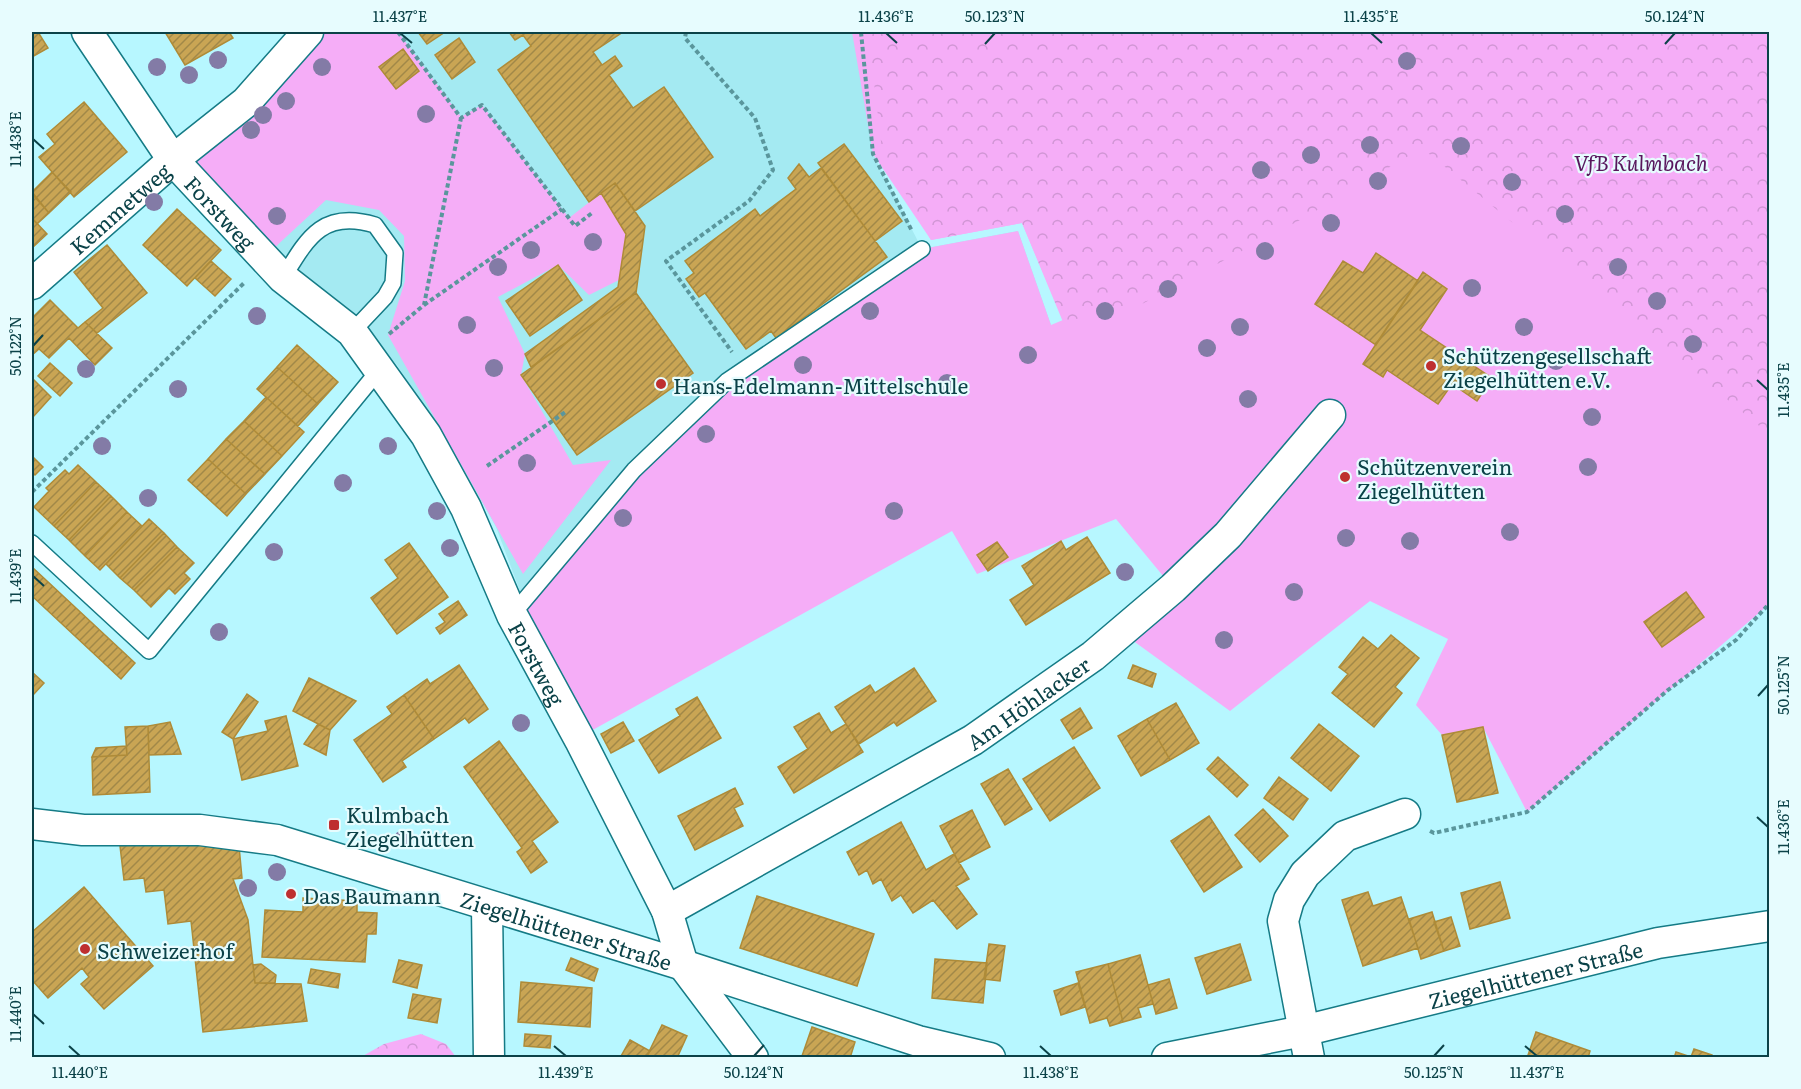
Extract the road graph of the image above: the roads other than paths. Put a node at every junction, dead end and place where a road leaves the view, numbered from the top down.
1 (87, 32) edge
2 (308, 32) edge
3 (173, 160) junction
4 (922, 249) road end
5 (275, 270) junction
6 (32, 284) edge
7 (366, 352) junction
8 (1330, 415) dead end
9 (32, 543) edge
10 (512, 615) junction
11 (1405, 814) road end
12 (32, 824) edge
13 (486, 906) junction
14 (666, 911) junction
15 (1770, 926) edge
16 (683, 965) junction
17 (1306, 1044) edge
18 (1179, 1057) edge
19 (489, 1058) edge
20 (753, 1058) edge
21 (990, 1058) edge

1 - 3 street, Forstweg
2 - 3 street, Kemmetweg
3 - 5 street, Forstweg
3 - 6 street, Kemmetweg
4 - 10 lane
5 - 7 street, Forstweg
5 - 7 lane
7 - 9 lane
7 - 10 street, Forstweg
8 - 14 street, Am Höhlacker
10 - 14 street, Forstweg
11 - 17 street
12 - 13 street, Ziegelhüttener Straße
13 - 16 street, Ziegelhüttener Straße
13 - 19 street
14 - 16 street, Forstweg
15 - 17 street, Ziegelhüttener Straße
16 - 20 street, Forstweg
16 - 21 street, Ziegelhüttener Straße
17 - 18 street, Ziegelhüttener Straße

